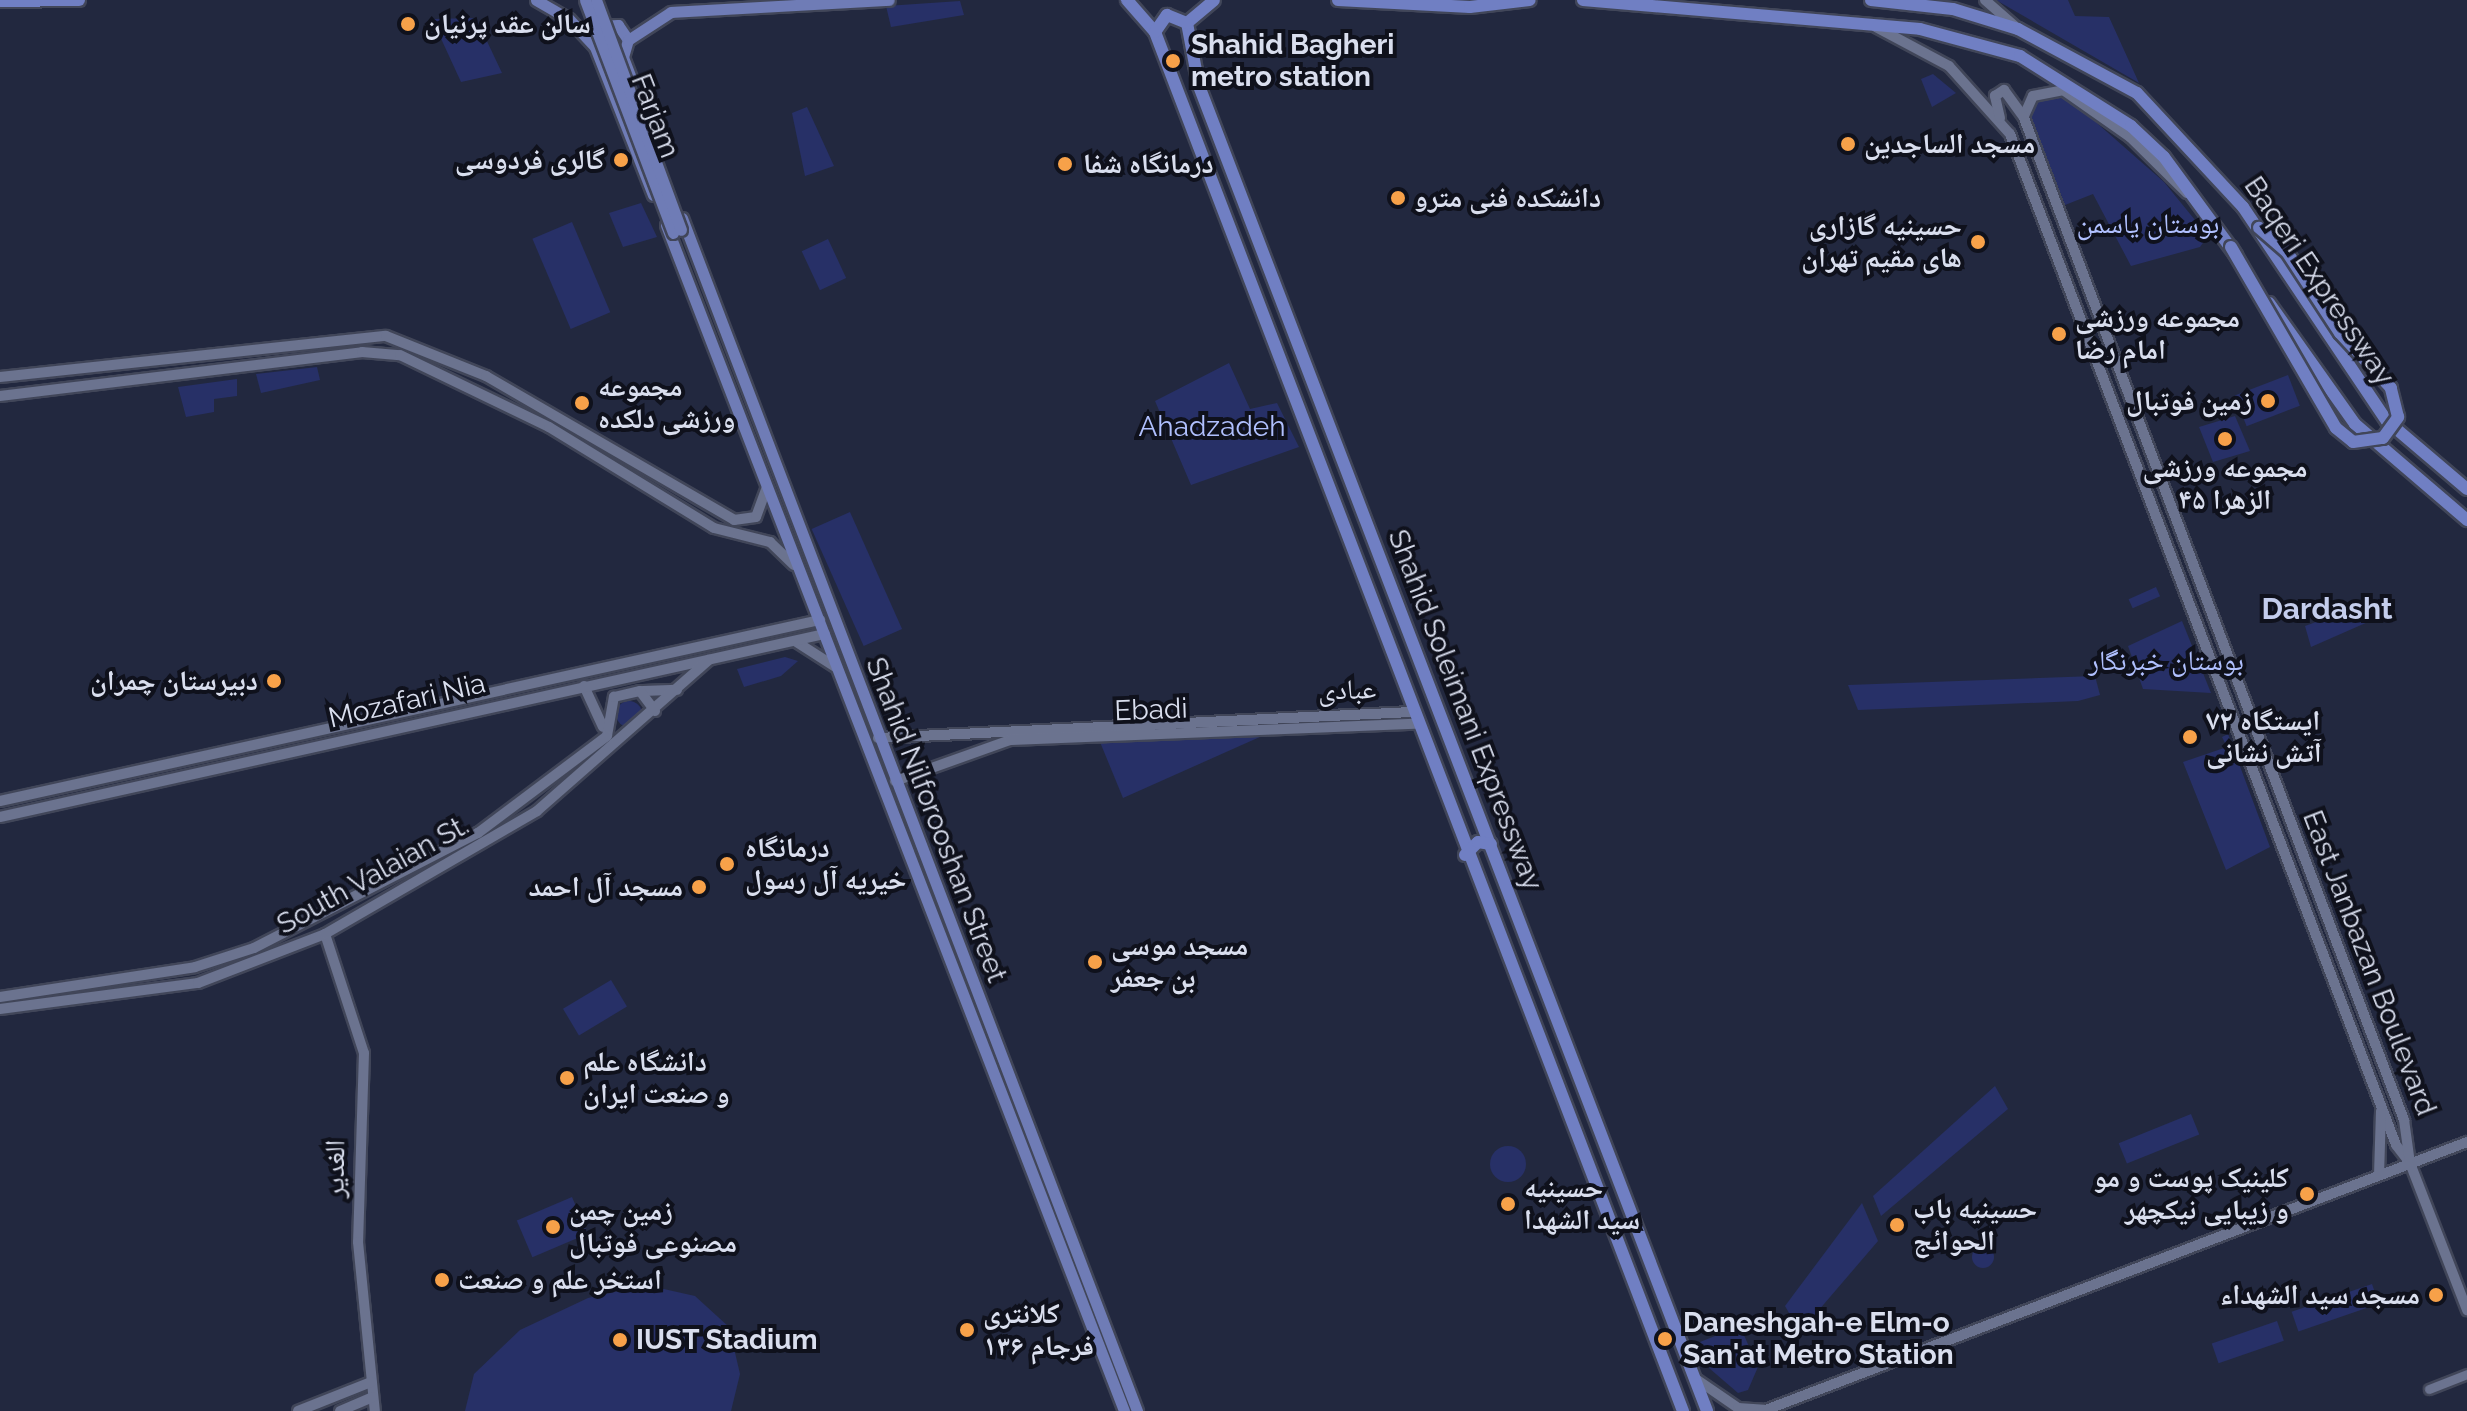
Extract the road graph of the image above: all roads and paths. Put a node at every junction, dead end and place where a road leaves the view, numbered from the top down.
1 (41, 0) edge
2 (79, 0) edge
3 (536, 0) edge
4 (585, 0) edge
5 (596, 0) edge
6 (889, 0) edge
7 (1127, 0) edge
8 (1214, 0) edge
9 (1338, 0) edge
10 (1530, 0) edge
11 (1583, 0) edge
12 (1871, 0) edge
13 (1985, 0) edge
14 (0, 1) edge
15 (1187, 23) junction
16 (1871, 25) junction
17 (2018, 29) junction
18 (1155, 32) junction
19 (628, 40) junction
20 (595, 47) junction
21 (2024, 118) junction
22 (2003, 125) junction
23 (2204, 207) junction
24 (2259, 228) junction
25 (677, 232) junction
26 (692, 246) junction
27 (2231, 247) junction
28 (676, 250) junction
29 (0, 377) edge
30 (0, 396) edge
31 (768, 481) junction
32 (671, 482) junction
33 (2467, 489) edge
34 (666, 499) junction
35 (2467, 520) edge
36 (809, 593) junction
37 (826, 619) junction
38 (839, 633) junction
39 (825, 634) junction
40 (749, 635) junction
41 (795, 641) junction
42 (751, 650) junction
43 (711, 659) junction
44 (839, 669) junction
45 (584, 686) junction
46 (677, 690) junction
47 (640, 691) junction
48 (655, 711) junction
49 (1283, 716) junction
50 (1414, 718) junction
51 (1289, 729) junction
52 (1007, 735) junction
53 (607, 736) junction
54 (878, 738) junction
55 (177, 761) junction
56 (178, 777) junction
57 (889, 783) junction
58 (533, 799) junction
59 (0, 801) edge
60 (1475, 803) junction
61 (1448, 810) junction
62 (537, 811) junction
63 (0, 817) edge
64 (1491, 844) junction
65 (1465, 855) junction
66 (314, 922) junction
67 (322, 936) junction
68 (117, 980) junction
69 (121, 995) junction
70 (0, 997) edge
71 (38, 997) junction
72 (0, 1009) edge
73 (2382, 1105) junction
74 (2467, 1142) edge
75 (2410, 1163) junction
76 (2379, 1175) junction
77 (2467, 1310) edge
78 (2467, 1374) edge
79 (1695, 1378) junction
80 (372, 1388) junction
81 (2429, 1389) dead end
82 (298, 1411) edge
83 (340, 1411) edge
84 (375, 1411) edge
85 (1124, 1411) edge
86 (1137, 1411) edge
87 (1683, 1411) edge
88 (1707, 1411) edge
89 (1764, 1411) edge

1 - 2 highway
1 - 14 highway
3 - 20 main road
4 - 25 main road, Farjam, bridge
5 - 25 main road, Farjam, bridge
6 - 19 main road
7 - 18 highway
8 - 15 highway
9 - 10 highway
11 - 16 highway, Baqeri Expressway
12 - 17 highway, Baqeri Expressway
13 - 17 main road
15 - 18 highway
15 - 60 highway, Shahid Soleimani Expressway
16 - 22 main road, East Janbazan Boulevard
16 - 23 highway, Baqeri Expressway
17 - 24 highway, Baqeri Expressway
18 - 50 highway, Shahid Soleimani Expressway
19 - 20 main road
19 - 26 main road
20 - 28 main road
21 - 22 main road
21 - 23 main road
21 - 75 main road, East Janbazan Boulevard
22 - 73 main road, East Janbazan Boulevard
23 - 27 highway, Baqeri Expressway
24 - 27 highway, bridge
24 - 33 highway, Baqeri Expressway
25 - 26 main road, Farjam
25 - 28 main road, Farjam
26 - 37 main road, Shahid Nilforooshan Street
27 - 35 highway, Baqeri Expressway
28 - 31 main road, Shahid Nilforooshan Street
29 - 32 main road
30 - 34 main road
31 - 32 main road
31 - 36 main road, Shahid Nilforooshan Street
32 - 34 main road
34 - 36 main road
36 - 37 main road, Shahid Nilforooshan Street
37 - 38 main road, Shahid Nilforooshan Street
37 - 39 main road, Shahid Nilforooshan Street
37 - 40 main road, Mozafari Nia
38 - 39 main road
38 - 54 main road, Shahid Nilforooshan Street
39 - 41 main road, Mozafari Nia
39 - 44 main road, Shahid Nilforooshan Street
40 - 42 main road
40 - 55 main road, Mozafari Nia
41 - 42 main road, Mozafari Nia
41 - 44 main road
42 - 43 main road, Mozafari Nia
43 - 45 main road, Mozafari Nia
43 - 46 main road, South Valaian St.
44 - 57 main road, Shahid Nilforooshan Street
45 - 53 main road
45 - 56 main road, Mozafari Nia
46 - 47 main road
46 - 48 main road, South Valaian St.
47 - 48 main road
47 - 53 main road
48 - 62 main road, South Valaian St.
49 - 50 main road, عبادی
49 - 51 street
49 - 52 main road, Ebadi
50 - 51 main road, Ebadi
50 - 61 highway, Shahid Soleimani Expressway
51 - 52 main road, Ebadi
52 - 54 main road, Ebadi
52 - 57 main road, Ebadi
53 - 58 main road, South Valaian St.
54 - 57 main road, Shahid Nilforooshan Street
55 - 56 main road
55 - 59 main road, Mozafari Nia
56 - 63 main road, Mozafari Nia
57 - 85 main road, Shahid Nilforooshan Street
57 - 86 main road, Shahid Nilforooshan Street
58 - 62 main road
58 - 66 main road, South Valaian St.
60 - 61 highway
60 - 64 highway, Shahid Soleimani Expressway
61 - 65 highway, Shahid Soleimani Expressway
62 - 67 main road, South Valaian St.
64 - 65 highway
64 - 79 highway, Shahid Soleimani Expressway
65 - 87 highway, Shahid Soleimani Expressway
66 - 67 main road, الغدیر
66 - 68 main road, South Valaian St.
67 - 69 main road, South Valaian St.
67 - 80 main road, الغدیر
68 - 69 main road
68 - 71 main road, South Valaian St.
69 - 71 main road, South Valaian St.
70 - 71 main road, South Valaian St.
71 - 72 main road, South Valaian St.
73 - 75 main road, East Janbazan Boulevard
73 - 76 main road
74 - 75 main road
75 - 76 main road
75 - 77 main road
76 - 89 main road
78 - 81 street
79 - 88 highway, Shahid Soleimani Expressway
79 - 89 main road
80 - 82 main road
80 - 83 main road
80 - 84 main road, الغدیر

